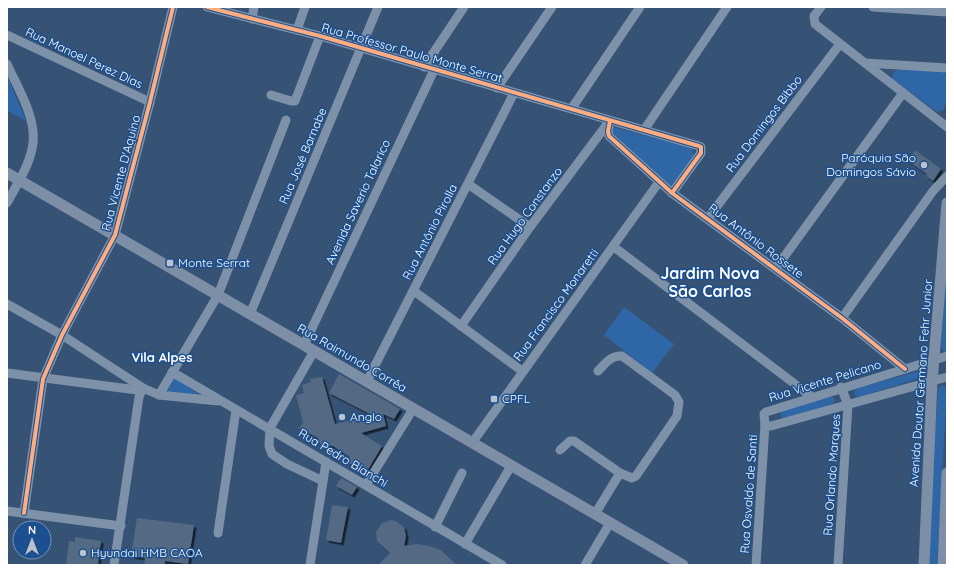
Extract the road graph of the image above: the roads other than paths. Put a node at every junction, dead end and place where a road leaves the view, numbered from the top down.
1 (173, 7) edge
2 (207, 7) edge
3 (254, 7) edge
4 (305, 7) edge
5 (378, 7) edge
6 (464, 7) edge
7 (552, 7) edge
8 (640, 7) edge
9 (727, 7) edge
10 (821, 7) edge
11 (873, 7) edge
12 (947, 12) edge
13 (252, 19) junction
14 (297, 30) junction
15 (7, 35) edge
16 (320, 36) junction
17 (840, 44) junction
18 (360, 49) junction
19 (864, 63) junction
20 (7, 64) edge
21 (424, 67) junction
22 (947, 68) edge
23 (434, 70) junction
24 (497, 88) junction
25 (514, 93) junction
26 (903, 93) junction
27 (271, 94) dead end
28 (150, 102) junction
29 (572, 108) junction
30 (286, 120) dead end
31 (610, 121) junction
32 (947, 126) edge
33 (644, 130) junction
34 (7, 173) edge
35 (947, 176) edge
36 (20, 180) junction
37 (659, 182) junction
38 (468, 184) junction
39 (672, 192) junction
40 (7, 203) edge
41 (947, 203) edge
42 (708, 218) junction
43 (530, 228) junction
44 (115, 235) junction
45 (614, 247) junction
46 (776, 268) junction
47 (414, 292) junction
48 (218, 295) junction
49 (7, 304) edge
50 (250, 314) junction
51 (842, 318) junction
52 (461, 326) junction
53 (62, 335) junction
54 (304, 345) junction
55 (314, 351) junction
56 (947, 356) edge
57 (935, 359) junction
58 (905, 369) junction
59 (522, 371) junction
60 (598, 371) dead end
61 (172, 372) junction
62 (7, 373) edge
63 (947, 377) edge
64 (43, 379) junction
65 (367, 381) junction
66 (932, 382) junction
67 (841, 387) junction
68 (143, 388) junction
69 (159, 395) junction
70 (812, 397) junction
71 (220, 401) junction
72 (848, 405) junction
73 (413, 409) junction
74 (236, 410) junction
75 (766, 425) junction
76 (270, 428) junction
77 (472, 443) junction
78 (560, 450) dead end
79 (326, 462) junction
80 (511, 466) junction
81 (462, 473) dead end
82 (620, 473) junction
83 (947, 473) edge
84 (323, 481) junction
85 (366, 485) junction
86 (7, 510) edge
87 (24, 513) junction
88 (595, 514) junction
89 (610, 523) junction
90 (121, 526) junction
91 (435, 527) junction
92 (218, 533) dead end
93 (465, 544) junction
94 (488, 561) edge
95 (114, 565) edge
96 (310, 565) edge
97 (502, 565) edge
98 (585, 565) edge
99 (683, 565) edge
100 (756, 565) edge
101 (838, 565) edge
102 (924, 565) edge
103 (945, 565) edge

1 - 28 street, Rua Vicente D'Aquino
2 - 13 street, Rua Professor Paulo Monte Serrat
3 - 13 street
4 - 14 street
5 - 18 street, Rua José Barnabe
6 - 21 street
7 - 24 street
8 - 29 street
9 - 33 street
10 - 17 street
11 - 12 street
13 - 14 street, Rua Professor Paulo Monte Serrat
14 - 16 street, Rua Professor Paulo Monte Serrat
15 - 28 street, Rua Manoel Perez Dias
16 - 18 street, Rua Professor Paulo Monte Serrat
16 - 27 street
17 - 19 street
17 - 42 street, Rua Domingos Bibbo
18 - 21 street, Rua Professor Paulo Monte Serrat
18 - 50 street, Rua José Barnabe
19 - 22 street
19 - 26 street
20 - 36 street
21 - 23 street, Rua Professor Paulo Monte Serrat
23 - 24 street, Rua Professor Paulo Monte Serrat
23 - 54 street, Avenida Saverio Talarico
24 - 25 street, Rua Professor Paulo Monte Serrat
25 - 29 street, Rua Professor Paulo Monte Serrat
25 - 38 street, Rua Antônio Pirolla
26 - 32 street
26 - 46 street
28 - 44 street, Rua Vicente D'Aquino
29 - 31 street, Rua Professor Paulo Monte Serrat
30 - 48 street
31 - 33 street
31 - 37 street, Rua Antônio Rossete
31 - 43 street, Rua Hugo Constanzo
33 - 39 street
34 - 36 main road, Rua Raimundo Corrêa
35 - 51 street
36 - 40 street
36 - 44 main road, Rua Raimundo Corrêa
37 - 39 street, Rua Antônio Rossete
37 - 45 street, Rua Francisco Monaretti
38 - 43 street
38 - 47 street, Rua Antônio Pirolla
39 - 42 street, Rua Antônio Rossete
41 - 57 main road, Avenida Doutor Germano Fehr Junior
42 - 46 street, Rua Antônio Rossete
43 - 52 street, Rua Hugo Constanzo
44 - 48 main road, Rua Raimundo Corrêa
44 - 53 street, Rua Vicente D'Aquino
45 - 59 street, Rua Francisco Monaretti
45 - 70 street
46 - 51 street, Rua Antônio Rossete
47 - 52 street
47 - 65 street, Rua Antônio Pirolla
48 - 50 main road, Rua Raimundo Corrêa
48 - 61 street
49 - 53 street
50 - 54 main road, Rua Raimundo Corrêa
51 - 58 street, Rua Antônio Rossete
52 - 59 street
53 - 64 street, Rua Vicente D'Aquino
53 - 68 street
54 - 55 main road, Rua Raimundo Corrêa
55 - 65 main road, Rua Raimundo Corrêa
55 - 76 street
56 - 57 street, Rua Vicente Pelicano
57 - 58 street, Rua Vicente Pelicano
57 - 66 main road, Avenida Doutor Germano Fehr Junior
58 - 67 street, Rua Vicente Pelicano
59 - 77 street, Rua Francisco Monaretti
60 - 82 street
61 - 69 street
61 - 71 street, Rua Pedro Bianchi
62 - 64 street
63 - 66 street
64 - 68 street
64 - 87 street
65 - 73 main road, Rua Raimundo Corrêa
66 - 72 street
66 - 102 main road, Avenida Doutor Germano Fehr Junior
67 - 70 street, Rua Vicente Pelicano
67 - 72 street, Rua Orlando Marques
68 - 69 street
68 - 90 street
69 - 71 street
70 - 75 street, Rua Vicente Pelicano
71 - 74 street, Rua Pedro Bianchi
72 - 75 street
72 - 101 street, Rua Orlando Marques
73 - 77 main road, Rua Raimundo Corrêa
73 - 85 street
74 - 76 street, Rua Pedro Bianchi
74 - 92 street
75 - 100 street, Rua Osvaldo de Santi
76 - 79 street, Rua Pedro Bianchi
76 - 84 street
77 - 80 main road, Rua Raimundo Corrêa
78 - 82 street
79 - 84 street
79 - 85 street, Rua Pedro Bianchi
80 - 88 main road, Rua Raimundo Corrêa
80 - 93 street
81 - 91 street
82 - 88 street
83 - 103 main road
84 - 96 street
85 - 91 street, Rua Pedro Bianchi
86 - 87 street
87 - 90 street
88 - 89 main road, Rua Raimundo Corrêa
89 - 98 street
89 - 99 main road, Rua Raimundo Corrêa
90 - 95 street
91 - 93 street, Rua Pedro Bianchi
93 - 94 street, Rua Pedro Bianchi
94 - 97 street, Rua Pedro Bianchi

